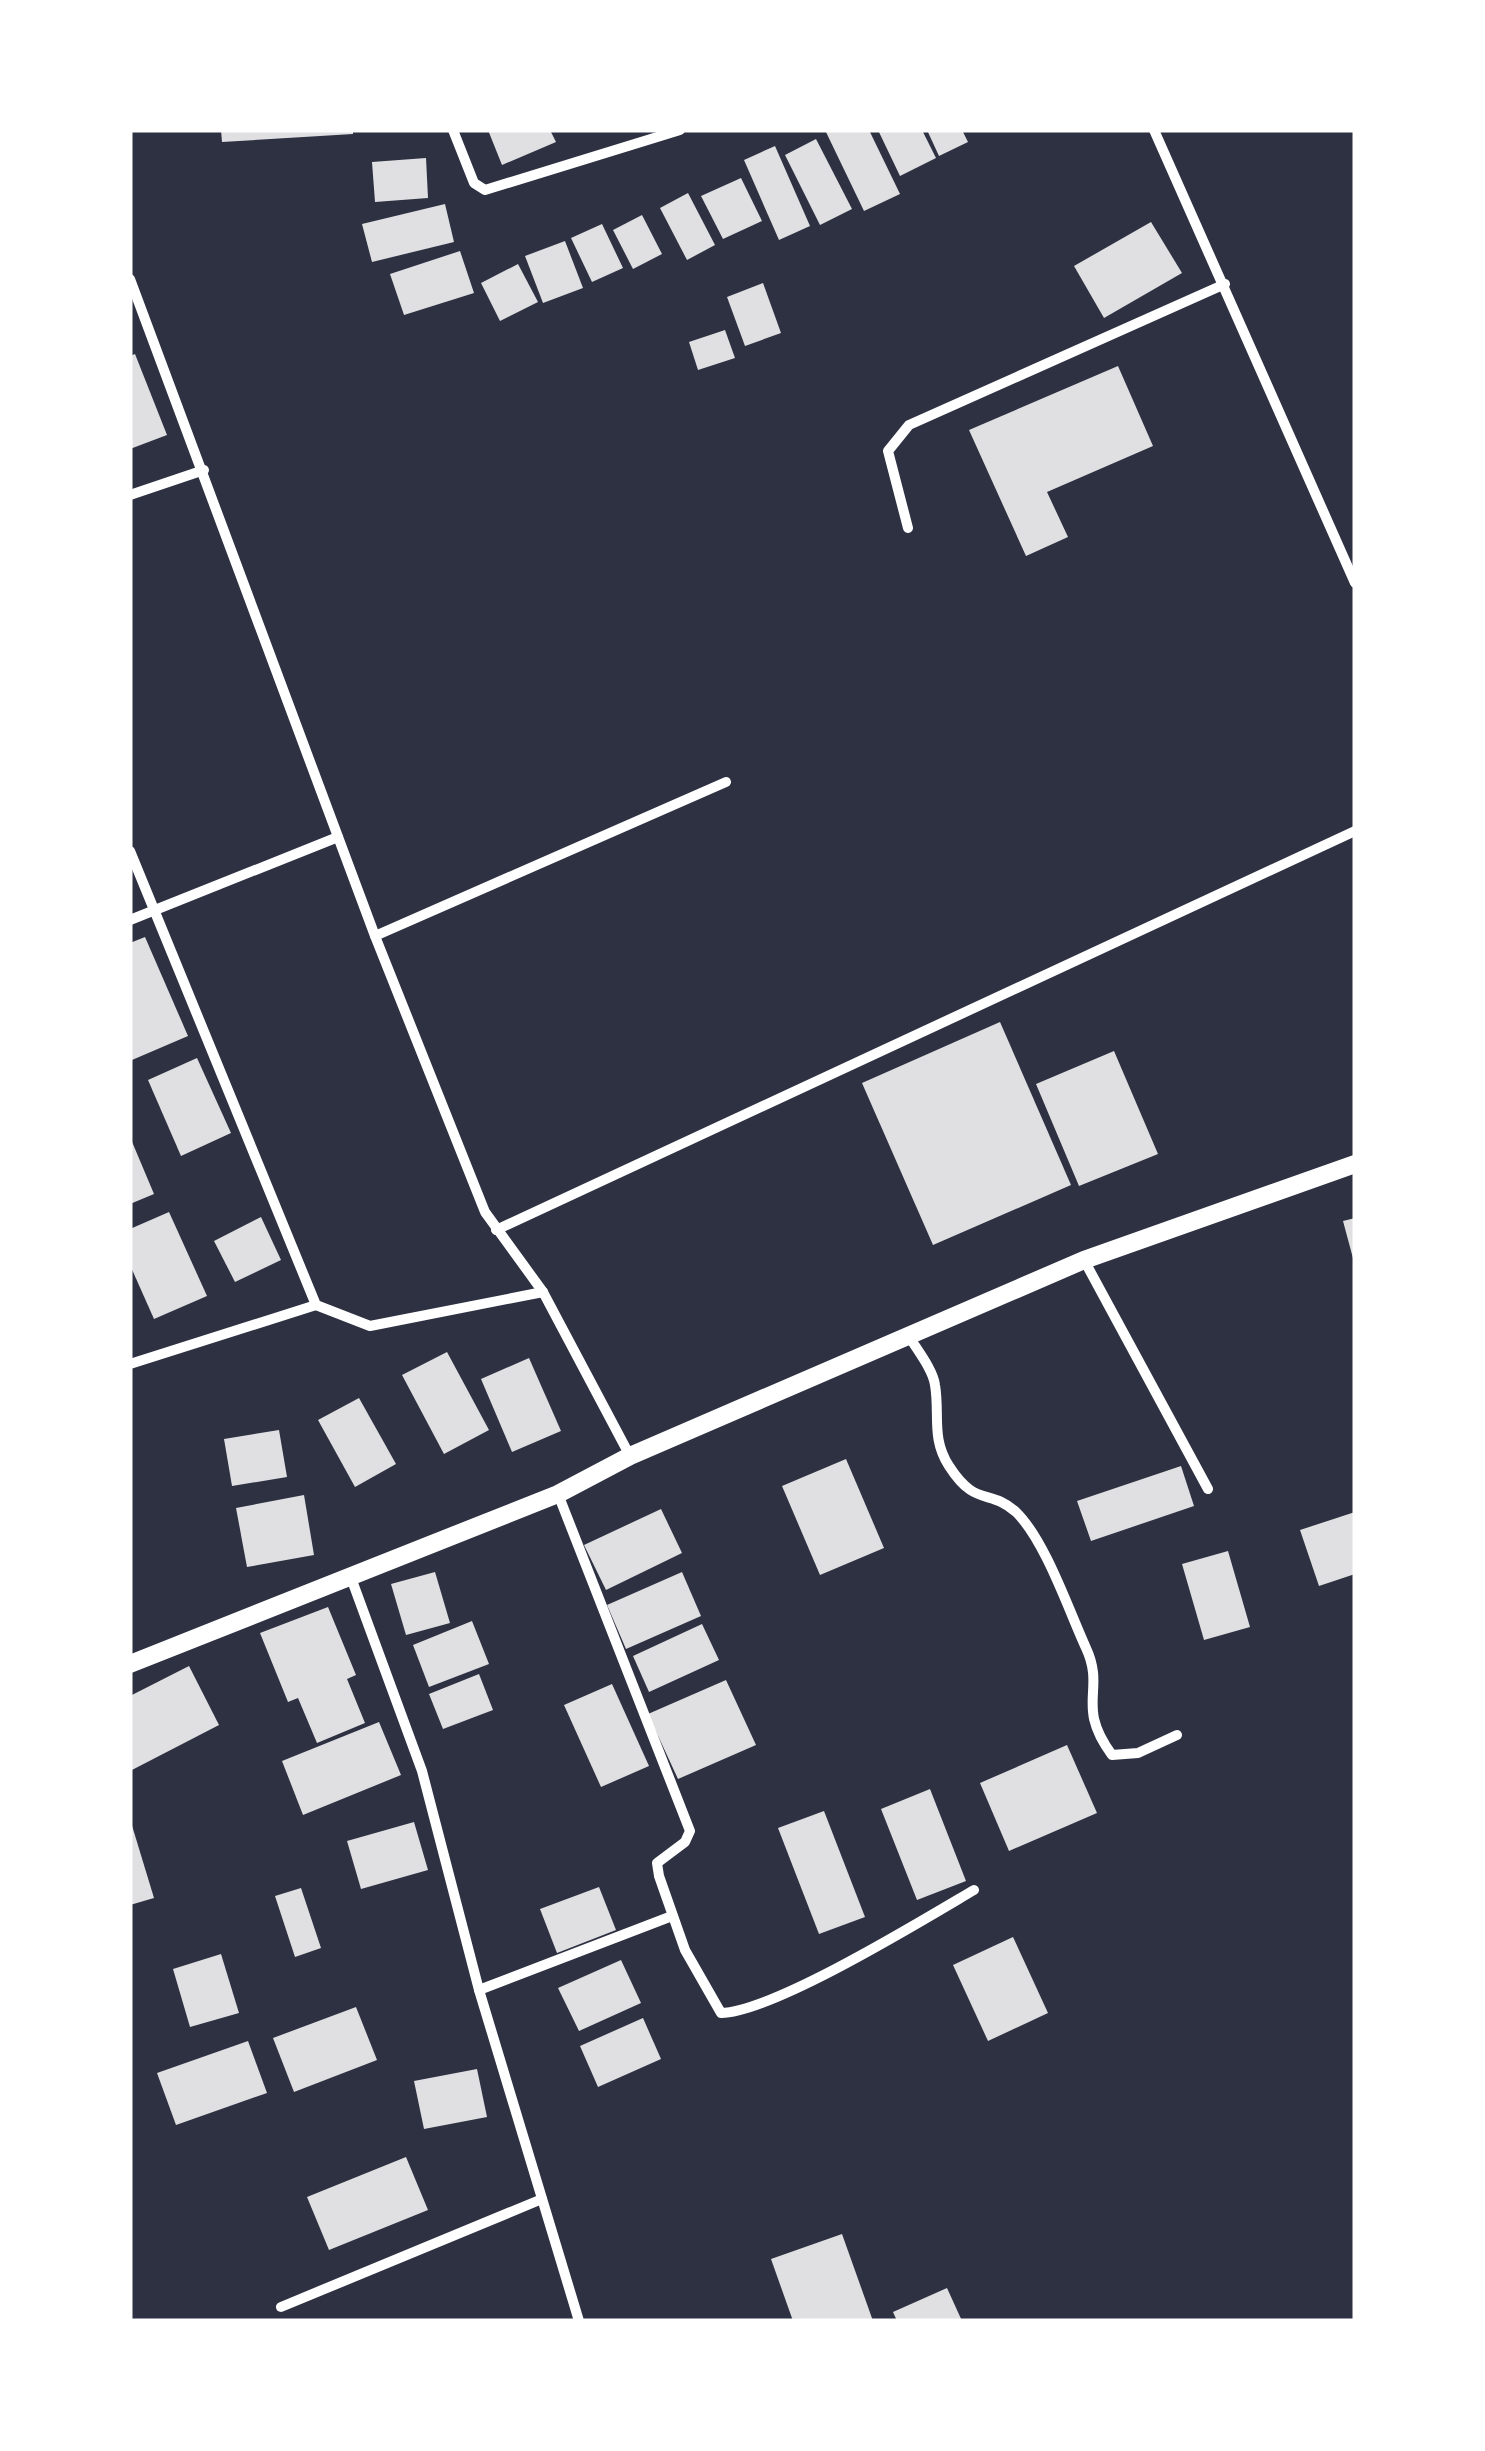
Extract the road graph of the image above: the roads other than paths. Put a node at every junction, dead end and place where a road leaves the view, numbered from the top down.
1 (453, 130) edge
2 (680, 130) edge
3 (1154, 130) edge
4 (130, 279) edge
5 (1225, 284) junction
6 (204, 470) junction
7 (130, 494) edge
8 (908, 528) dead end
9 (1355, 583) edge
10 (726, 782) dead end
11 (1355, 831) edge
12 (338, 837) junction
13 (130, 851) edge
14 (152, 912) junction
15 (130, 920) edge
16 (375, 936) junction
17 (1355, 1164) edge
18 (496, 1230) junction
19 (1084, 1260) junction
20 (543, 1292) junction
21 (316, 1305) junction
22 (910, 1338) junction
23 (130, 1364) edge
24 (630, 1456) junction
25 (1208, 1489) dead end
26 (558, 1494) junction
27 (350, 1576) junction
28 (130, 1664) edge
29 (1177, 1735) dead end
30 (974, 1890) dead end
31 (672, 1916) junction
32 (479, 1990) junction
33 (542, 2199) junction
34 (281, 2307) dead end
35 (579, 2321) edge

1 - 2 street
3 - 5 street
4 - 6 street
5 - 8 street
5 - 9 street
6 - 7 street
6 - 12 street
10 - 16 street
11 - 18 street
12 - 14 street
12 - 16 street
13 - 14 street
14 - 15 street
14 - 21 street
16 - 18 street
17 - 19 street
18 - 20 street
19 - 22 street
19 - 25 street
20 - 21 street
20 - 24 street
21 - 23 street
22 - 24 street
22 - 29 street
24 - 26 street
26 - 27 street
26 - 31 street
27 - 28 street
27 - 32 street
30 - 31 street
31 - 32 street
32 - 33 street
33 - 34 street
33 - 35 street

